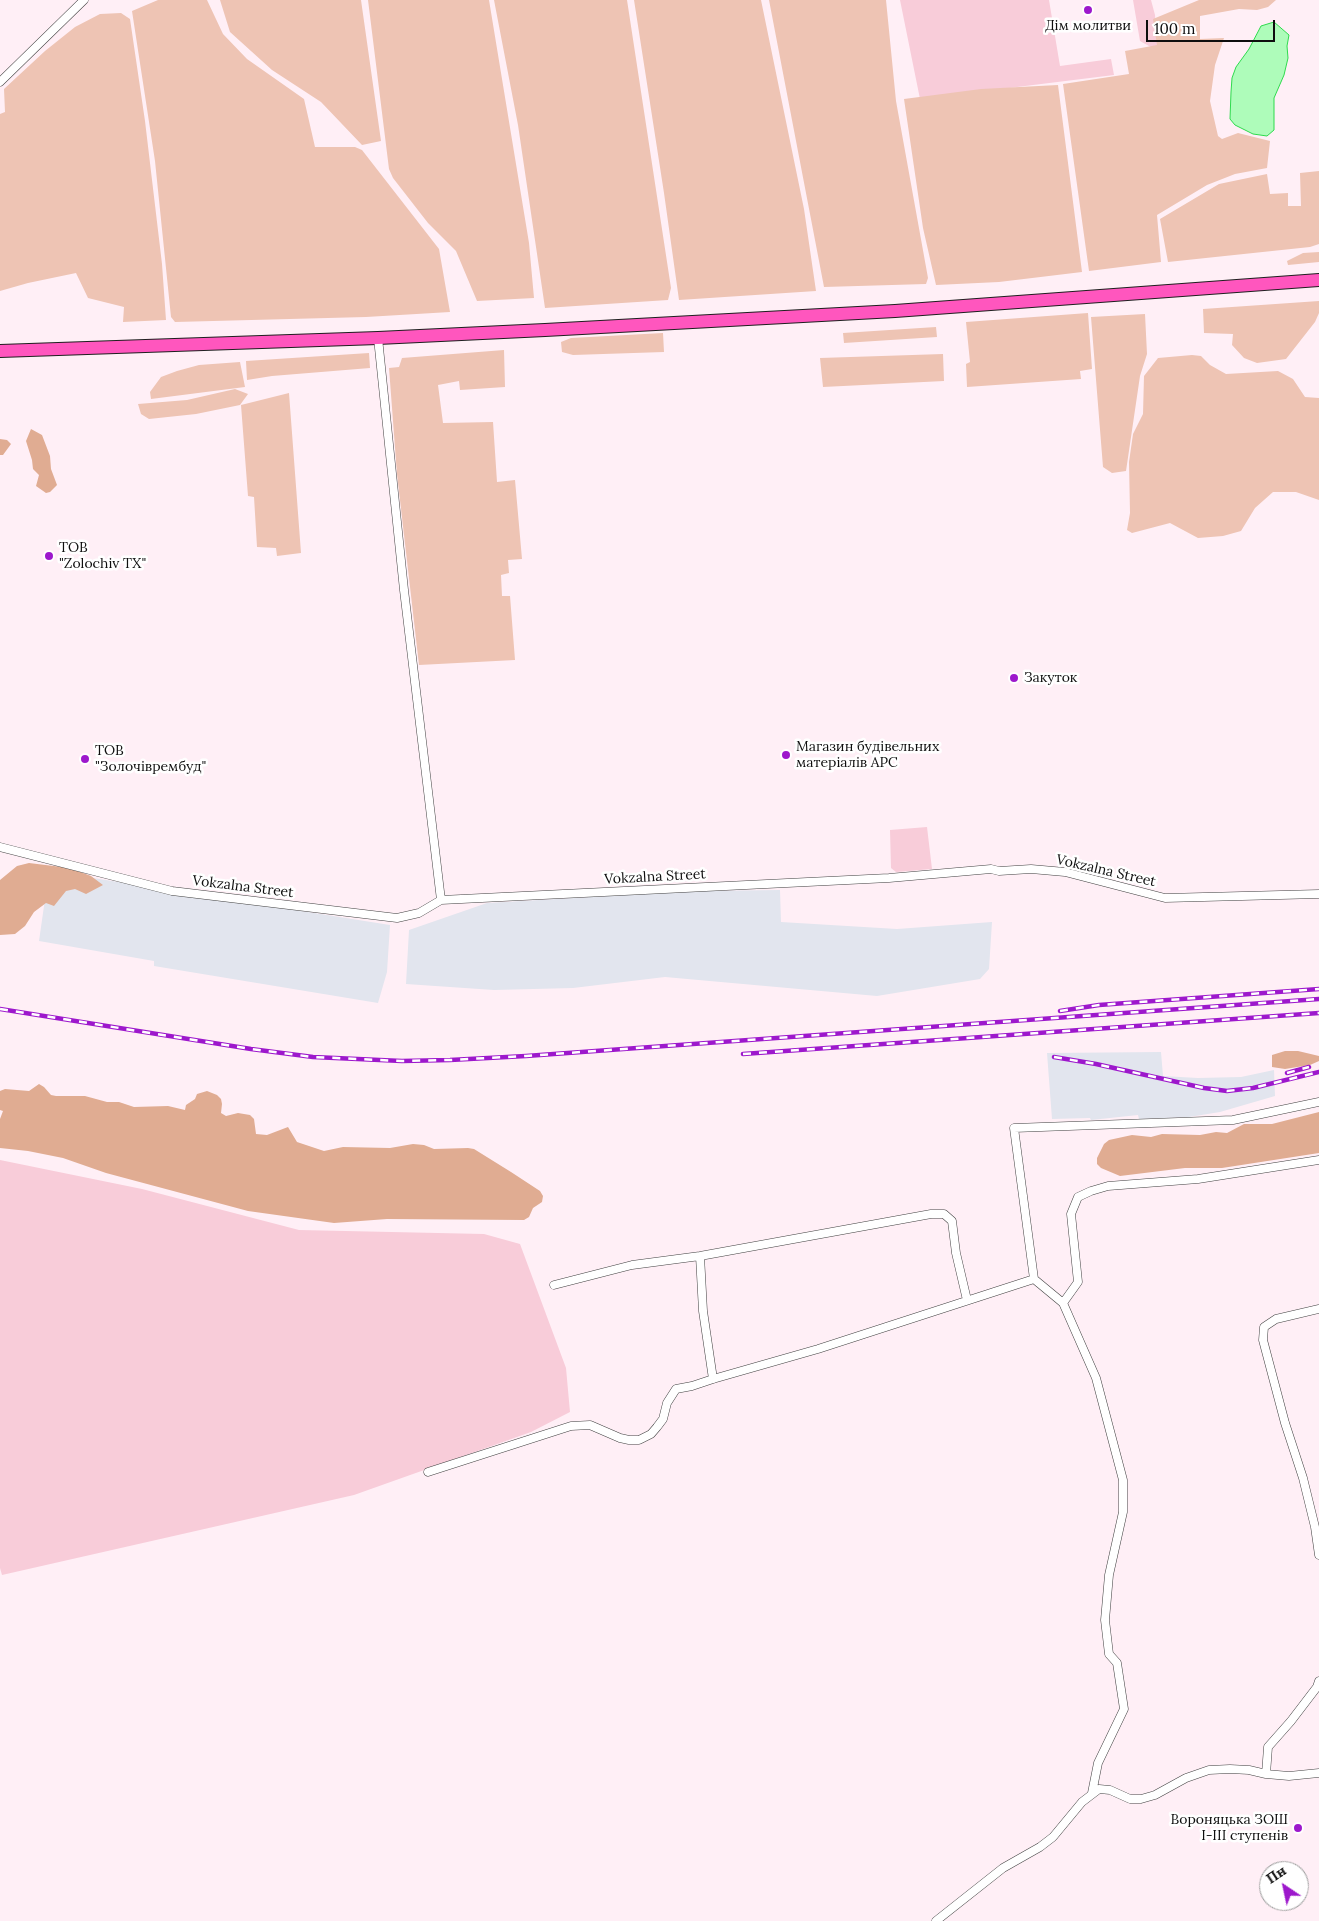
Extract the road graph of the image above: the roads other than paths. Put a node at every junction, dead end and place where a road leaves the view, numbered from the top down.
1 (84, 0) edge
2 (0, 82) edge
3 (1319, 280) edge
4 (378, 338) junction
5 (0, 351) edge
6 (0, 847) edge
7 (1319, 894) edge
8 (441, 900) junction
9 (1319, 1102) edge
10 (1319, 1160) edge
11 (700, 1256) junction
12 (1034, 1279) junction
13 (554, 1285) dead end
14 (967, 1300) junction
15 (1063, 1303) junction
16 (1319, 1309) edge
17 (713, 1379) junction
18 (428, 1472) dead end
19 (1319, 1555) edge
20 (1319, 1681) edge
21 (1319, 1773) edge
22 (1266, 1774) junction
23 (1092, 1793) junction
24 (936, 1921) edge

1 - 2 street
3 - 4 highway
4 - 5 highway
4 - 8 street
6 - 8 street, Vokzalna Street
7 - 8 street, Vokzalna Street
9 - 12 street
10 - 15 street
11 - 13 street
11 - 14 street
11 - 17 street
12 - 14 street
12 - 15 street
14 - 17 street
15 - 23 street
16 - 19 street
17 - 18 street
20 - 22 street
21 - 22 street
22 - 23 street
23 - 24 street

